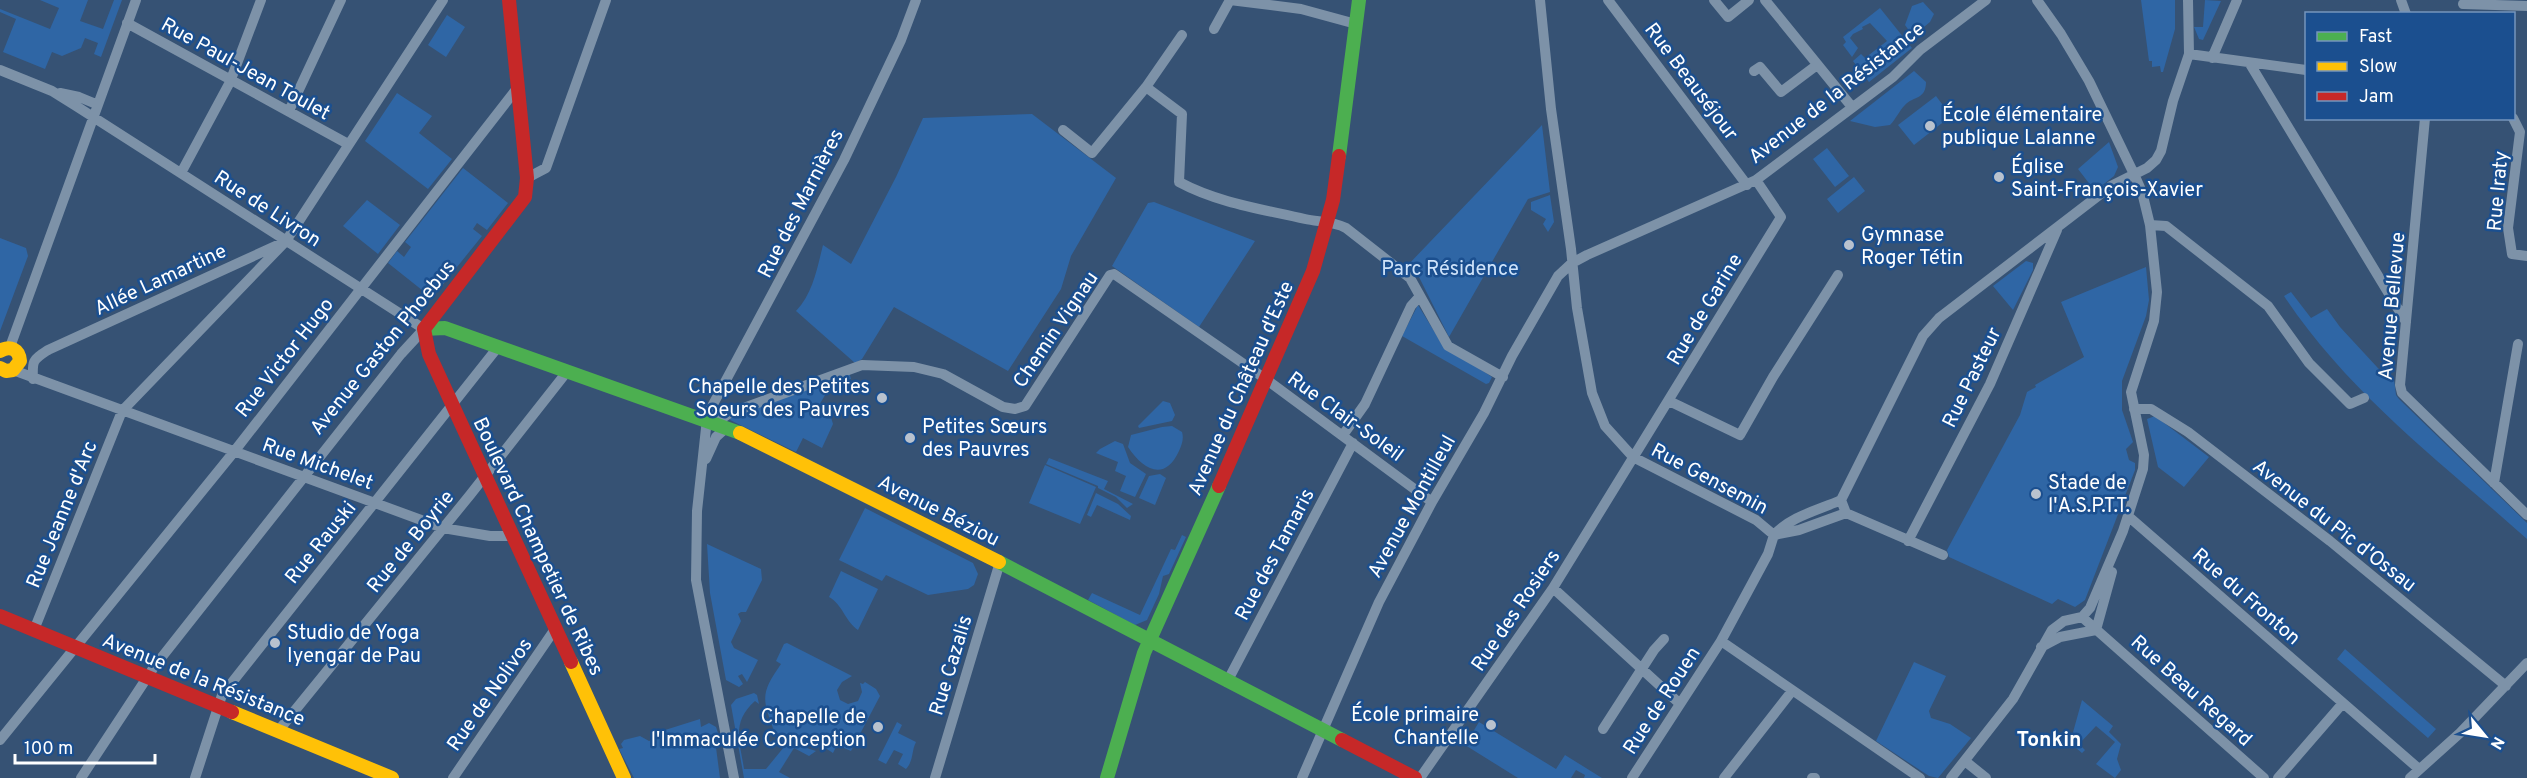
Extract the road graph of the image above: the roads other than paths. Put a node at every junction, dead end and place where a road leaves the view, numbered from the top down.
1 (136, 0) edge
2 (261, 0) edge
3 (341, 0) edge
4 (443, 0) edge
5 (509, 0) edge
6 (606, 0) edge
7 (916, 0) edge
8 (1359, 0) edge
9 (1540, 0) edge
10 (1608, 0) edge
11 (1714, 0) edge
12 (1749, 0) edge
13 (1765, 0) edge
14 (1986, 0) edge
15 (2037, 0) edge
16 (2188, 0) edge
17 (2237, 0) edge
18 (2462, 6) edge
19 (2527, 6) edge
20 (127, 23) junction
21 (1356, 24) junction
22 (1214, 29) dead end
23 (1182, 35) dead end
24 (2188, 54) junction
25 (2212, 58) junction
26 (2250, 63) junction
27 (1816, 65) junction
28 (0, 70) edge
29 (2305, 70) edge
30 (1754, 71) dead end
31 (230, 82) junction
32 (518, 87) junction
33 (1146, 87) junction
34 (52, 91) junction
35 (96, 104) junction
36 (1852, 107) junction
37 (289, 111) junction
38 (92, 116) junction
39 (2425, 120) edge
40 (2514, 120) edge
41 (1063, 130) dead end
42 (348, 144) junction
43 (181, 173) junction
44 (2134, 174) junction
45 (527, 178) junction
46 (1752, 182) junction
47 (1328, 222) junction
48 (2150, 225) junction
49 (2059, 227) junction
50 (286, 241) junction
51 (2527, 256) edge
52 (1572, 263) junction
53 (1838, 275) dead end
54 (360, 289) junction
55 (1420, 296) junction
56 (2406, 322) junction
57 (424, 329) junction
58 (2518, 344) dead end
59 (498, 347) junction
60 (10, 350) edge
61 (48, 350) junction
62 (4, 372) edge
63 (566, 373) junction
64 (1503, 377) junction
65 (33, 379) junction
66 (1267, 380) junction
67 (2364, 398) dead end
68 (1669, 401) junction
69 (452, 405) junction
70 (2134, 409) junction
71 (122, 411) junction
72 (717, 423) junction
73 (1343, 435) junction
74 (1353, 443) junction
75 (233, 453) junction
76 (1634, 457) junction
77 (702, 470) junction
78 (485, 476) junction
79 (304, 477) junction
80 (2494, 483) junction
81 (1841, 500) junction
82 (1432, 502) junction
83 (375, 503) junction
84 (1846, 513) junction
85 (2527, 515) edge
86 (2128, 516) junction
87 (443, 528) junction
88 (2123, 531) junction
89 (1774, 535) junction
90 (512, 536) junction
91 (1908, 541) junction
92 (1943, 555) dead end
93 (1000, 562) junction
94 (1553, 588) junction
95 (0, 616) edge
96 (2082, 617) junction
97 (34, 630) junction
98 (555, 630) junction
99 (2096, 630) junction
100 (1664, 639) dead end
101 (1149, 641) junction
102 (1721, 641) junction
103 (77, 647) junction
104 (2040, 647) junction
105 (2527, 663) edge
106 (1641, 670) junction
107 (148, 677) junction
108 (1227, 682) junction
109 (2506, 686) junction
110 (1792, 691) junction
111 (1679, 703) junction
112 (2343, 703) junction
113 (217, 705) junction
114 (1603, 729) dead end
115 (279, 730) junction
116 (1322, 730) junction
117 (0, 740) edge
118 (1965, 761) junction
119 (2419, 769) junction
120 (81, 778) edge
121 (195, 778) edge
122 (392, 778) edge
123 (453, 778) edge
124 (624, 778) edge
125 (733, 778) edge
126 (935, 778) edge
127 (1107, 778) edge
128 (1302, 778) edge
129 (1415, 778) edge
130 (1420, 778) edge
131 (1632, 778) edge
132 (1724, 778) edge
133 (1920, 778) edge
134 (1951, 778) edge
135 (1986, 778) edge
136 (2264, 778) edge
137 (2278, 778) edge
138 (2410, 778) edge

1 - 20 street
2 - 31 street
3 - 37 street
4 - 42 street
5 - 32 street, Avenue Gaston Phoebus
6 - 45 street
7 - 72 street, Rue des Marnières
8 - 21 street, Avenue du Château d'Este
9 - 52 street, Rue Gensemin
10 - 46 street, Rue Beauséjour
11 - 12 street
13 - 27 street
14 - 36 street, Avenue de la Résistance
15 - 44 street
16 - 24 street
17 - 25 street
18 - 19 street
20 - 31 street, Rue Paul-Jean Toulet
20 - 35 street
21 - 22 street
21 - 47 street, Avenue du Château d'Este
23 - 33 street
24 - 25 street
24 - 44 street
25 - 26 street
26 - 29 street
26 - 56 street
27 - 30 street
27 - 36 street
28 - 34 street
31 - 37 street, Rue Paul-Jean Toulet
31 - 43 street
32 - 45 street, Avenue Gaston Phoebus
32 - 54 street, Rue Victor Hugo
33 - 41 street
33 - 47 street
34 - 35 street
34 - 38 street, Rue de Livron
35 - 38 street
36 - 46 street, Avenue de la Résistance
37 - 42 street, Rue Paul-Jean Toulet
38 - 43 street, Rue de Livron
38 - 60 street
39 - 56 street, Avenue Bellevue
40 - 51 street, Rue Iraty
42 - 50 street
43 - 50 street, Rue de Livron
44 - 48 street
44 - 49 street
45 - 57 street, Avenue Gaston Phoebus
46 - 52 street, Avenue de la Résistance
46 - 68 street, Rue de Garine
47 - 55 street
47 - 66 street, Avenue du Château d'Este
48 - 67 street
48 - 70 street
49 - 81 street
49 - 91 street, Rue Pasteur
50 - 54 street, Rue de Livron
50 - 61 street, Allée Lamartine
50 - 71 street
52 - 64 street, Avenue Montilleul
52 - 76 street, Rue Gensemin
53 - 68 street
54 - 57 street, Rue de Livron
54 - 75 street, Rue Victor Hugo
55 - 64 street
55 - 73 street
56 - 80 street, Avenue Bellevue
57 - 59 street, Avenue Béziou
57 - 69 street, Boulevard Champetier de Ribes
57 - 79 street, Avenue Gaston Phoebus
58 - 80 street
59 - 63 street, Avenue Béziou
59 - 69 street, Rue Rauski
60 - 61 street, Allée Lamartine
60 - 62 street
61 - 65 street
62 - 65 street, Rue Michelet
63 - 72 street, Avenue Béziou
63 - 78 street, Rue de Boyrie
64 - 82 street, Avenue Montilleul
65 - 71 street, Rue Michelet
66 - 72 street, Chemin Vignau
66 - 73 street, Rue Clair-Soleil
66 - 101 street, Avenue du Château d'Este
68 - 76 street, Rue de Garine
69 - 78 street, Boulevard Champetier de Ribes
69 - 83 street, Rue Rauski
70 - 86 street
70 - 109 street, Avenue du Pic d'Ossau
71 - 75 street, Rue Michelet
71 - 97 street, Rue Jeanne d'Arc
72 - 77 street
72 - 77 street
72 - 93 street, Avenue Béziou
73 - 74 street, Rue Clair-Soleil
74 - 82 street, Rue Clair-Soleil
74 - 108 street, Rue des Tamaris
75 - 79 street, Rue Michelet
75 - 103 street, Rue Victor Hugo
76 - 89 street, Rue Gensemin
76 - 94 street, Rue des Rosiers
77 - 125 street
78 - 87 street, Rue de Boyrie
78 - 90 street, Boulevard Champetier de Ribes
79 - 83 street, Rue Michelet
79 - 107 street, Avenue Gaston Phoebus
80 - 85 street, Avenue Bellevue
81 - 84 street
81 - 89 street
82 - 116 street, Avenue Montilleul
83 - 87 street, Rue Michelet
83 - 113 street, Rue Rauski
84 - 89 street
84 - 91 street
86 - 88 street
86 - 112 street, Rue du Fronton
87 - 90 street, Rue Michelet
87 - 115 street, Rue de Boyrie
88 - 96 street
88 - 99 street
89 - 102 street, Rue Gensemin
90 - 98 street, Boulevard Champetier de Ribes
91 - 92 street
93 - 101 street, Avenue Béziou
93 - 126 street, Rue Cazalis
94 - 106 street
94 - 130 street, Rue des Rosiers
95 - 97 street, Avenue de la Résistance
96 - 99 street, Rue Beau Regard
96 - 104 street
97 - 103 street, Avenue de la Résistance
98 - 123 street, Rue de Nolivos
98 - 124 street, Boulevard Champetier de Ribes
99 - 104 street
99 - 136 street, Rue Beau Regard
100 - 106 street
101 - 108 street, Avenue Béziou
101 - 127 street, Avenue du Château d'Este
102 - 110 street
102 - 111 street, Rue de Rouen
103 - 107 street, Avenue de la Résistance
103 - 117 street, Rue Victor Hugo
104 - 118 street
105 - 109 street
106 - 111 street
106 - 114 street
107 - 113 street, Avenue de la Résistance
107 - 120 street, Avenue Gaston Phoebus
108 - 116 street, Avenue Béziou
109 - 119 street
110 - 132 street
110 - 133 street
111 - 131 street, Rue de Rouen
112 - 119 street, Rue du Fronton
112 - 137 street
113 - 115 street, Avenue de la Résistance
113 - 121 street, Rue Rauski
115 - 122 street, Avenue de la Résistance
116 - 128 street, Avenue Montilleul
116 - 129 street, Avenue Béziou
118 - 134 street
118 - 135 street
119 - 138 street

